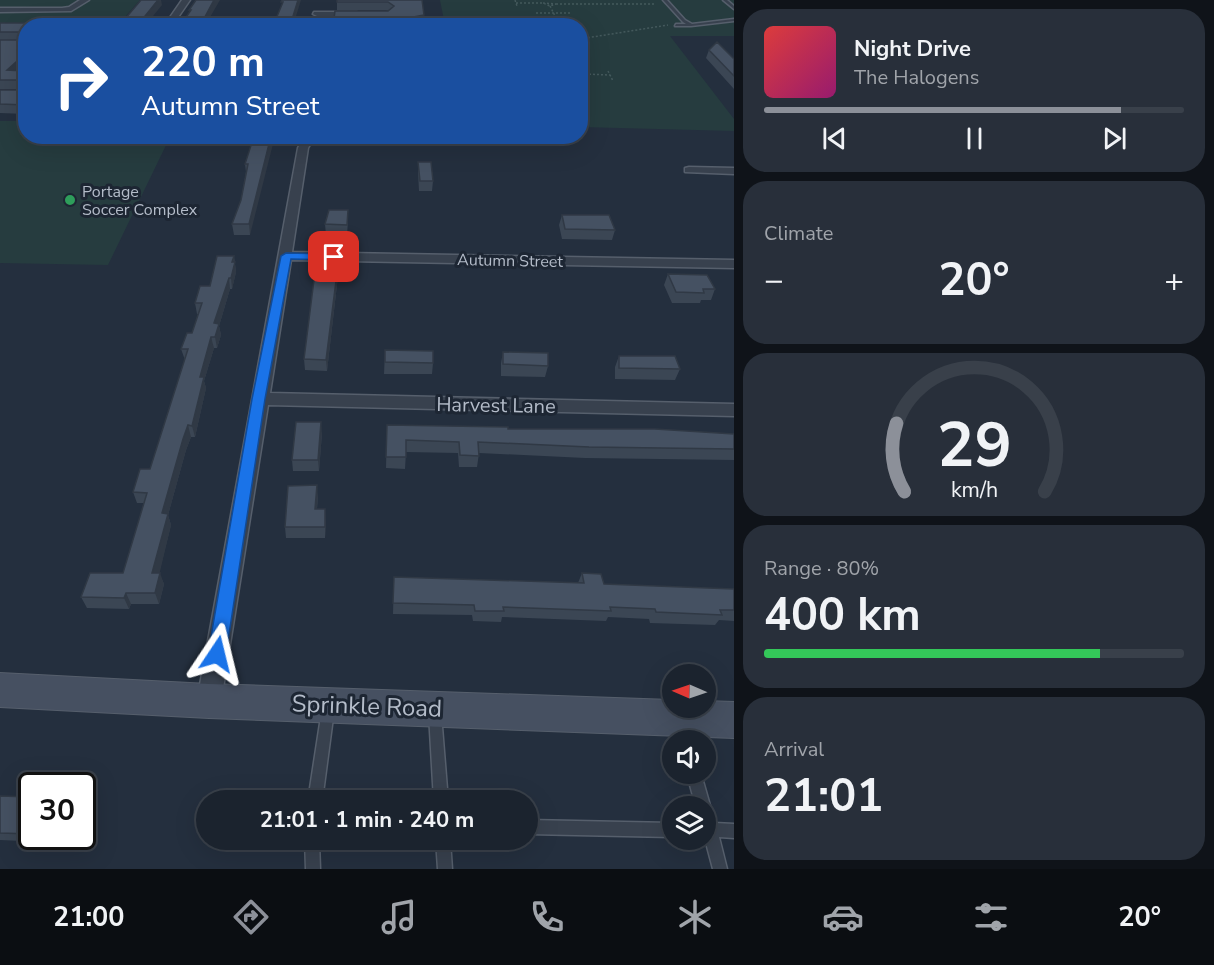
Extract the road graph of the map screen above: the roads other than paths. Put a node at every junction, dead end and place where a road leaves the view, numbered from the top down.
1 (85, 0) edge
2 (186, 0) edge
3 (665, 0) edge
4 (725, 0) edge
5 (734, 8) edge
6 (0, 10) edge
7 (364, 14) edge
8 (174, 18) edge
9 (316, 18) edge
10 (734, 20) edge
11 (676, 25) road end
12 (691, 26) junction
13 (305, 144) edge
14 (689, 170) dead end
15 (734, 171) edge
16 (286, 256) junction
17 (734, 264) edge
18 (259, 399) junction
19 (734, 410) edge
20 (0, 690) edge
21 (209, 700) junction
22 (328, 705) junction
23 (435, 709) junction
24 (734, 720) edge
25 (316, 790) edge
26 (440, 790) edge
27 (538, 827) edge
28 (662, 830) edge
29 (716, 830) edge
30 (734, 831) edge
31 (312, 850) edge
32 (444, 850) edge
33 (714, 850) edge
34 (313, 869) edge
35 (445, 869) edge
36 (720, 869) edge

1 - 6 street
2 - 8 street
3 - 12 lane
4 - 5 lane
7 - 9 street
10 - 12 lane
11 - 12 lane
13 - 16 street
14 - 15 street
16 - 17 street, Autumn Street
16 - 18 street
18 - 19 street, Harvest Lane
18 - 21 street
20 - 21 main road, Sprinkle Road
21 - 22 main road, Sprinkle Road
22 - 23 main road, Sprinkle Road
22 - 25 lane
23 - 24 main road, Sprinkle Road
23 - 26 lane
27 - 28 lane
29 - 30 lane
31 - 34 lane
32 - 35 lane
33 - 36 lane

